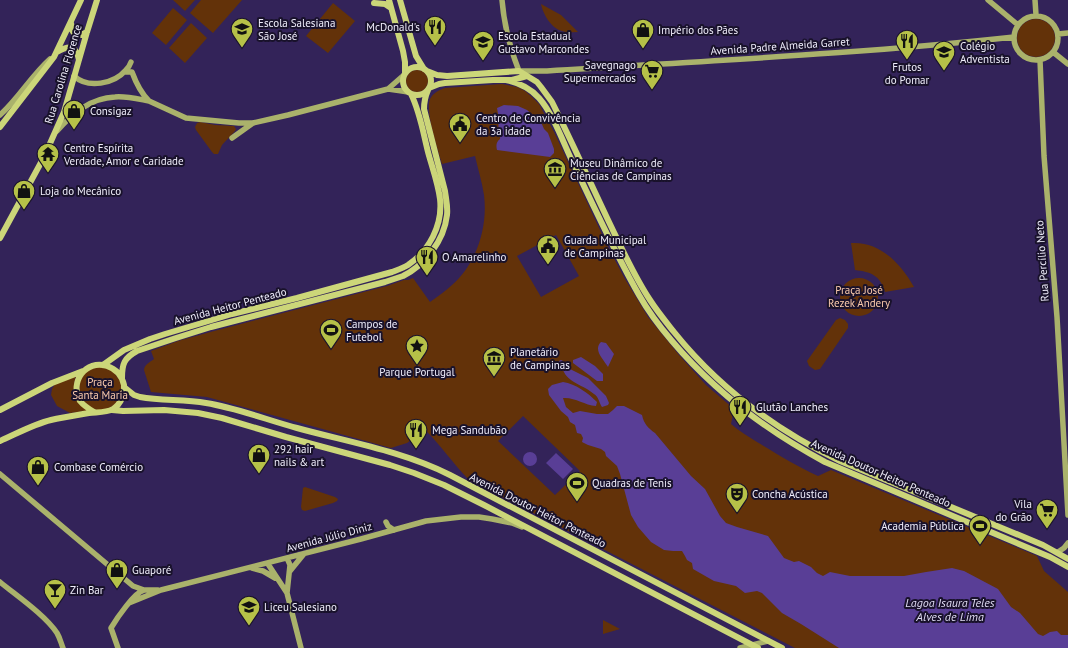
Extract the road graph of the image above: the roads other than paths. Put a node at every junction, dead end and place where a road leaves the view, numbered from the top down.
1 (81, 0) edge
2 (97, 0) edge
3 (502, 0) edge
4 (988, 0) edge
5 (1035, 0) edge
6 (401, 2) edge
7 (374, 3) dead end
8 (390, 4) edge
9 (1036, 15) junction
10 (71, 23) junction
11 (1018, 25) junction
12 (86, 32) junction
13 (1068, 33) edge
14 (1058, 34) junction
15 (1014, 37) junction
16 (57, 52) junction
17 (1053, 52) junction
18 (514, 58) junction
19 (79, 60) junction
20 (1040, 60) junction
21 (131, 62) dead end
22 (1068, 64) edge
23 (426, 70) junction
24 (519, 71) junction
25 (547, 71) junction
26 (124, 72) junction
27 (505, 72) junction
28 (539, 73) junction
29 (404, 74) junction
30 (74, 76) junction
31 (527, 76) junction
32 (506, 80) junction
33 (537, 82) junction
34 (137, 85) junction
35 (388, 89) junction
36 (428, 89) junction
37 (409, 93) junction
38 (127, 97) junction
39 (149, 101) junction
40 (0, 115) edge
41 (253, 123) junction
42 (0, 127) edge
43 (55, 133) junction
44 (232, 138) dead end
45 (0, 238) edge
46 (103, 365) junction
47 (83, 371) junction
48 (122, 378) junction
49 (124, 387) junction
50 (0, 410) edge
51 (112, 410) junction
52 (94, 412) junction
53 (0, 441) edge
54 (392, 453) junction
55 (1066, 464) edge
56 (390, 465) junction
57 (0, 474) edge
58 (463, 482) junction
59 (460, 492) junction
60 (496, 511) junction
61 (1068, 515) edge
62 (492, 519) junction
63 (386, 522) dead end
64 (1004, 529) junction
65 (394, 530) junction
66 (536, 533) junction
67 (1002, 536) junction
68 (1068, 543) edge
69 (1058, 552) junction
70 (304, 554) junction
71 (287, 558) junction
72 (1068, 559) edge
73 (268, 564) junction
74 (1068, 567) edge
75 (252, 568) junction
76 (289, 573) junction
77 (280, 581) junction
78 (0, 582) edge
79 (133, 586) junction
80 (144, 590) junction
81 (161, 590) junction
82 (287, 592) junction
83 (131, 601) junction
84 (768, 641) junction
85 (756, 647) edge
86 (63, 648) edge
87 (118, 648) edge
88 (301, 648) edge
89 (740, 648) edge
90 (782, 648) edge

1 - 10 main road
2 - 12 main road, Rua Carolina Florence
3 - 18 main road
4 - 11 main road
5 - 9 main road
6 - 8 main road
6 - 23 main road
7 - 8 main road
8 - 29 main road
9 - 11 main road
9 - 14 main road
10 - 12 main road
10 - 16 main road
11 - 15 main road
12 - 19 main road, Rua Carolina Florence
13 - 14 main road
14 - 17 main road
15 - 20 main road
15 - 25 main road, Avenida Padre Almeida Garret
16 - 19 main road
16 - 40 main road
16 - 42 main road
17 - 20 main road
17 - 22 main road
18 - 24 main road
18 - 27 main road
19 - 30 main road, Rua Carolina Florence
20 - 55 main road, Rua Percílio Neto
21 - 26 main road
23 - 27 main road
23 - 29 main road
23 - 36 main road
24 - 25 main road
24 - 27 main road
24 - 31 main road, Avenida Doutor Heitor Penteado
25 - 28 main road
26 - 30 main road
26 - 34 main road
28 - 31 main road
28 - 33 main road
29 - 35 main road
29 - 37 main road
30 - 43 main road, Rua Carolina Florence
31 - 32 main road
31 - 33 main road, Avenida Doutor Heitor Penteado
32 - 36 main road
32 - 67 main road, Avenida Doutor Heitor Penteado
33 - 64 main road, Avenida Doutor Heitor Penteado
34 - 38 main road
34 - 39 main road
35 - 37 main road
35 - 41 main road
36 - 37 main road
36 - 48 main road, Avenida Heitor Penteado
37 - 46 main road, Avenida Heitor Penteado
38 - 39 main road
38 - 43 main road
39 - 41 main road
41 - 44 main road
43 - 45 main road, Rua Carolina Florence
46 - 47 main road
46 - 48 main road
47 - 50 main road
47 - 52 main road
48 - 49 main road
49 - 51 main road
49 - 54 main road, Avenida Doutor Heitor Penteado
51 - 52 main road
51 - 56 main road, Avenida Doutor Heitor Penteado
52 - 53 main road
54 - 56 main road
54 - 58 main road, Avenida Doutor Heitor Penteado
55 - 61 main road, Rua Percílio Neto
56 - 59 main road, Avenida Doutor Heitor Penteado
57 - 79 main road
58 - 59 main road
58 - 84 main road, Avenida Doutor Heitor Penteado
59 - 60 main road, Avenida Doutor Heitor Penteado
60 - 62 main road
60 - 66 main road, Avenida Doutor Heitor Penteado
62 - 65 main road, Avenida Júlio Diniz
62 - 66 main road, Avenida Júlio Diniz
63 - 65 main road
64 - 67 main road
64 - 69 main road, Avenida Doutor Heitor Penteado
65 - 70 main road, Avenida Júlio Diniz
66 - 85 main road, Avenida Doutor Heitor Penteado
67 - 74 main road, Avenida Doutor Heitor Penteado
68 - 69 main road
69 - 72 main road, Avenida Doutor Heitor Penteado
70 - 71 main road, Avenida Júlio Diniz
70 - 76 main road
71 - 73 main road, Avenida Júlio Diniz
71 - 76 main road
73 - 75 main road, Avenida Júlio Diniz
73 - 77 main road
75 - 77 main road
75 - 81 main road, Avenida Júlio Diniz
76 - 82 main road
77 - 82 main road
78 - 86 main road
79 - 80 main road
79 - 83 main road
80 - 81 main road
80 - 83 main road
81 - 83 main road, Avenida Júlio Diniz
82 - 88 main road
83 - 87 main road
84 - 85 main road
84 - 90 main road, Avenida Doutor Heitor Penteado
85 - 89 main road

